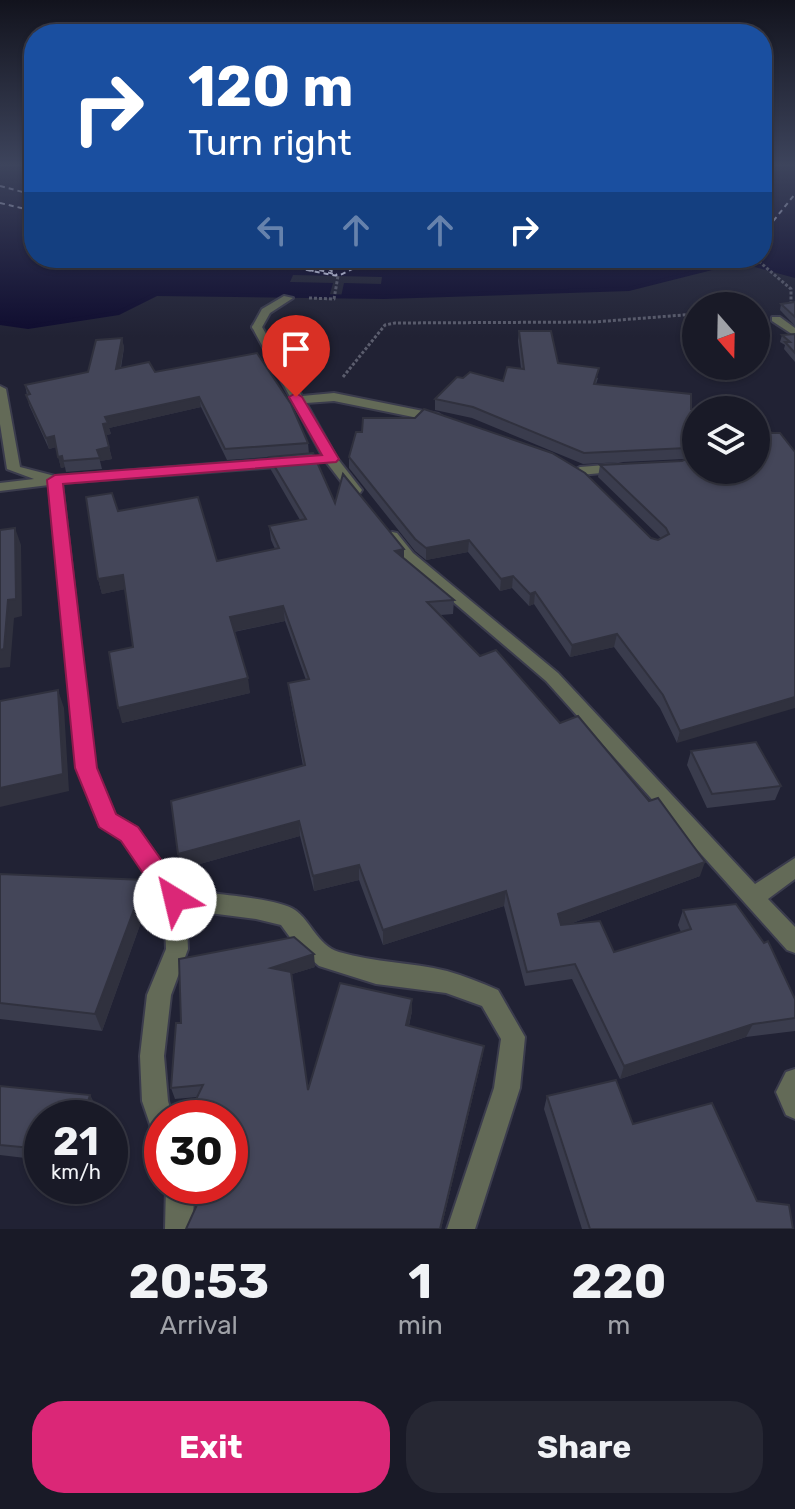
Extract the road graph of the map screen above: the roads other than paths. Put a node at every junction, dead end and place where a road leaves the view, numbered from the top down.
1 (288, 298) road end
2 (776, 319) dead end
3 (795, 333) edge
4 (0, 389) edge
5 (298, 400) junction
6 (453, 421) edge
7 (301, 462) edge
8 (636, 467) edge
9 (55, 480) junction
10 (591, 481) edge
11 (0, 487) edge
12 (795, 867) edge
13 (753, 898) junction
14 (175, 899) junction
15 (795, 943) edge
16 (795, 1081) edge
17 (155, 1100) edge
18 (795, 1106) edge
19 (180, 1204) edge
20 (179, 1229) edge
21 (461, 1229) edge

1 - 5 street
2 - 3 street
4 - 9 street
5 - 6 street
5 - 13 street
7 - 9 street
8 - 10 street
9 - 11 street
9 - 14 street
12 - 13 street
13 - 15 street
14 - 17 street
14 - 21 street
16 - 18 street
19 - 20 street

